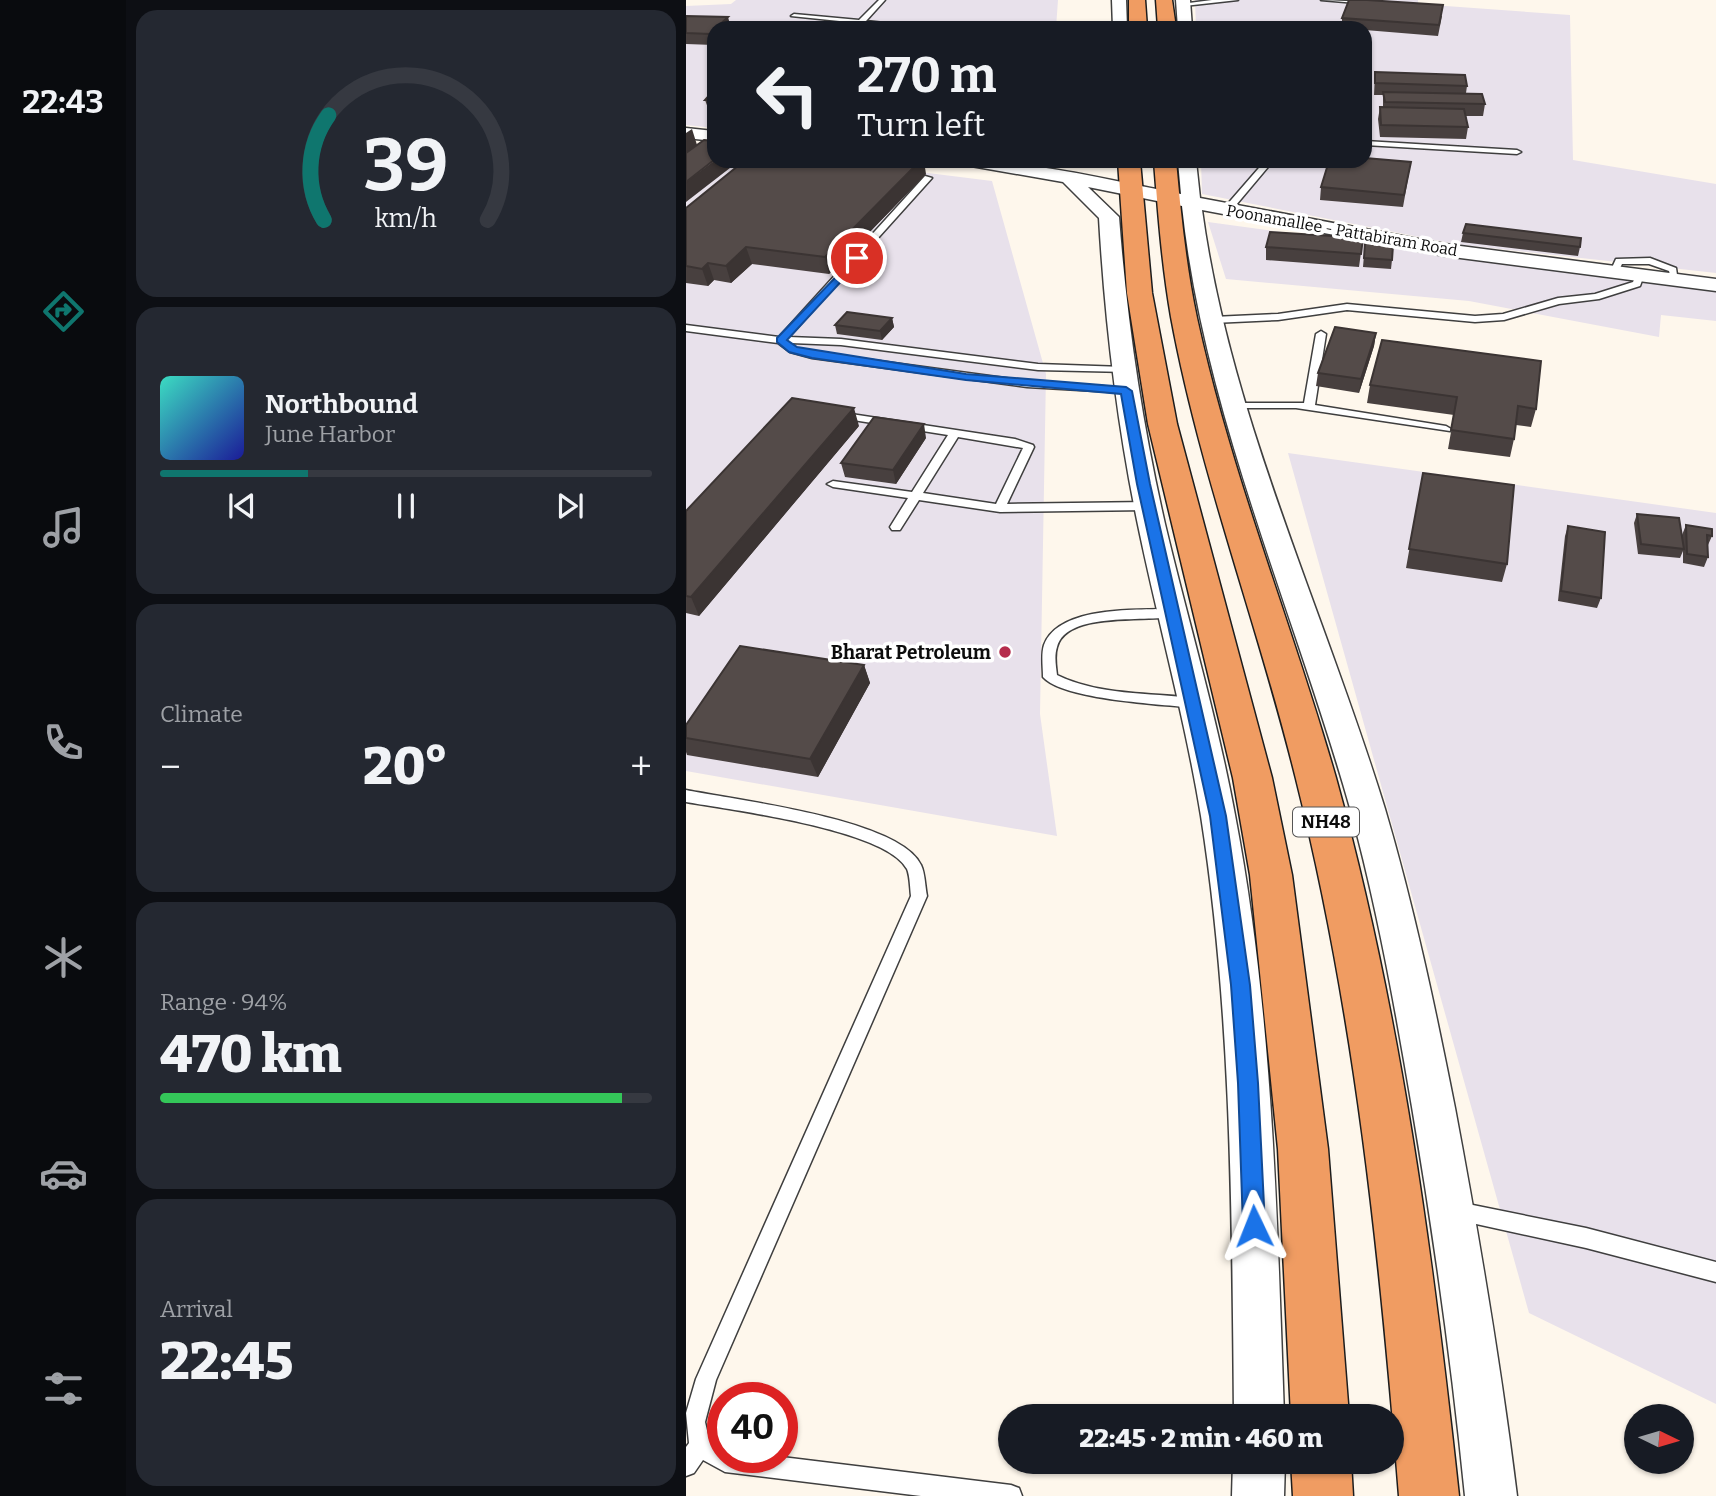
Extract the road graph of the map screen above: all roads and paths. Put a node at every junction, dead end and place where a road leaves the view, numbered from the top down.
1 (882, 0) edge
2 (1119, 0) edge
3 (1137, 0) edge
4 (1164, 0) edge
5 (1235, 0) edge
6 (1324, 0) edge
7 (1184, 2) edge
8 (1378, 2) edge
9 (794, 16) dead end
10 (850, 21) edge
11 (862, 21) edge
12 (1120, 21) edge
13 (1138, 21) edge
14 (1166, 21) edge
15 (1185, 21) edge
16 (686, 132) edge
17 (707, 133) edge
18 (1372, 143) edge
19 (1517, 152) dead end
20 (1009, 168) edge
21 (1182, 168) edge
22 (1245, 168) edge
23 (929, 178) dead end
24 (1079, 181) junction
25 (1168, 190) edge
26 (1614, 272) junction
27 (1640, 275) junction
28 (1675, 280) junction
29 (1716, 285) edge
30 (1213, 320) junction
31 (686, 328) edge
32 (1321, 334) dead end
33 (781, 340) junction
34 (1125, 381) junction
35 (1236, 406) junction
36 (1310, 407) junction
37 (823, 413) edge
38 (1446, 429) dead end
39 (955, 433) junction
40 (833, 484) dead end
41 (915, 496) junction
42 (1149, 506) junction
43 (1000, 508) junction
44 (896, 527) dead end
45 (1174, 613) junction
46 (1194, 704) junction
47 (686, 796) edge
48 (1451, 1210) junction
49 (1716, 1272) edge
50 (1259, 1404) edge
51 (1320, 1404) edge
52 (700, 1446) junction
53 (686, 1465) edge
54 (1259, 1474) edge
55 (1322, 1474) edge
56 (1012, 1496) edge
57 (1258, 1496) edge
58 (1323, 1496) edge
59 (1429, 1496) edge
60 (1492, 1496) edge

1 - 11 lane
2 - 12 street
3 - 13 highway
4 - 14 highway
5 - 7 lane
6 - 8 lane
7 - 15 street
9 - 10 lane
16 - 17 street
18 - 19 lane
20 - 24 street, Poonamallee - Pattabiram Road
21 - 25 street
22 - 25 lane
23 - 33 lane
24 - 25 street, Poonamallee - Pattabiram Road
24 - 34 street
25 - 26 street, Poonamallee - Pattabiram Road
25 - 30 street
25 - 51 highway, NH48
25 - 59 highway, NH48
26 - 27 street, Poonamallee - Pattabiram Road
26 - 28 lane
27 - 28 street, Poonamallee - Pattabiram Road
27 - 30 lane
28 - 29 street, Poonamallee - Pattabiram Road
30 - 35 street
31 - 33 lane
32 - 36 lane
33 - 34 lane
33 - 34 lane
34 - 42 street
35 - 36 lane
35 - 48 street
36 - 38 lane
37 - 39 lane
39 - 41 lane
39 - 43 lane
40 - 41 lane
41 - 43 lane
41 - 44 lane
42 - 43 lane
42 - 45 street
45 - 46 street
45 - 46 lane
46 - 50 street
47 - 52 lane
48 - 49 lane
48 - 60 street
52 - 53 lane
52 - 56 lane
54 - 57 street
55 - 58 highway

